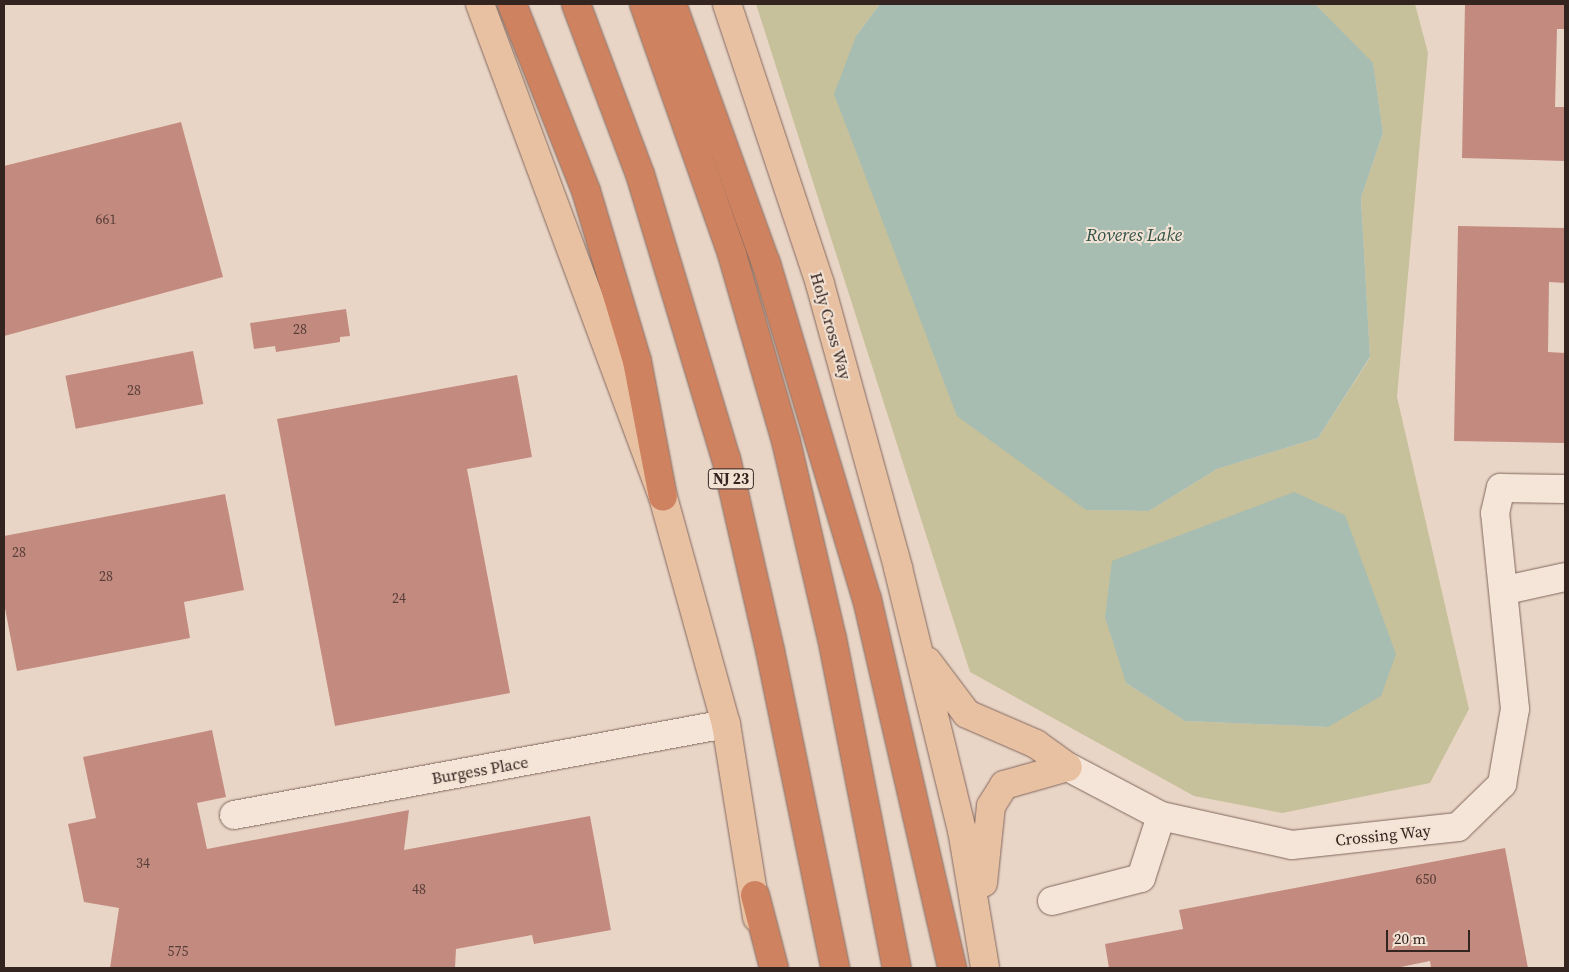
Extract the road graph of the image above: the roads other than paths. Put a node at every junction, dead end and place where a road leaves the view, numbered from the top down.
1 (480, 4) edge
2 (512, 4) edge
3 (576, 4) edge
4 (644, 4) edge
5 (672, 4) edge
6 (727, 4) edge
7 (1565, 489) edge
8 (663, 497) junction
9 (1565, 577) edge
10 (1506, 590) junction
11 (920, 652) junction
12 (726, 724) junction
13 (1068, 767) junction
14 (234, 815) dead end
15 (1161, 816) junction
16 (755, 895) junction
17 (1052, 901) dead end
18 (984, 960) edge
19 (762, 968) edge
20 (774, 968) edge
21 (834, 968) edge
22 (897, 968) edge
23 (952, 968) edge

1 - 8 main road
2 - 8 highway
3 - 21 highway, NJ 23
4 - 22 highway
5 - 23 highway
6 - 11 main road, Holy Cross Way
7 - 10 lane, Crossing Way
8 - 12 main road
9 - 10 lane
10 - 15 lane, Crossing Way
11 - 13 main road
11 - 18 main road, Holy Cross Way
12 - 14 lane, Burgess Place
12 - 16 main road
13 - 15 lane, Crossing Way
13 - 18 main road
15 - 17 lane
16 - 19 main road
16 - 20 highway

